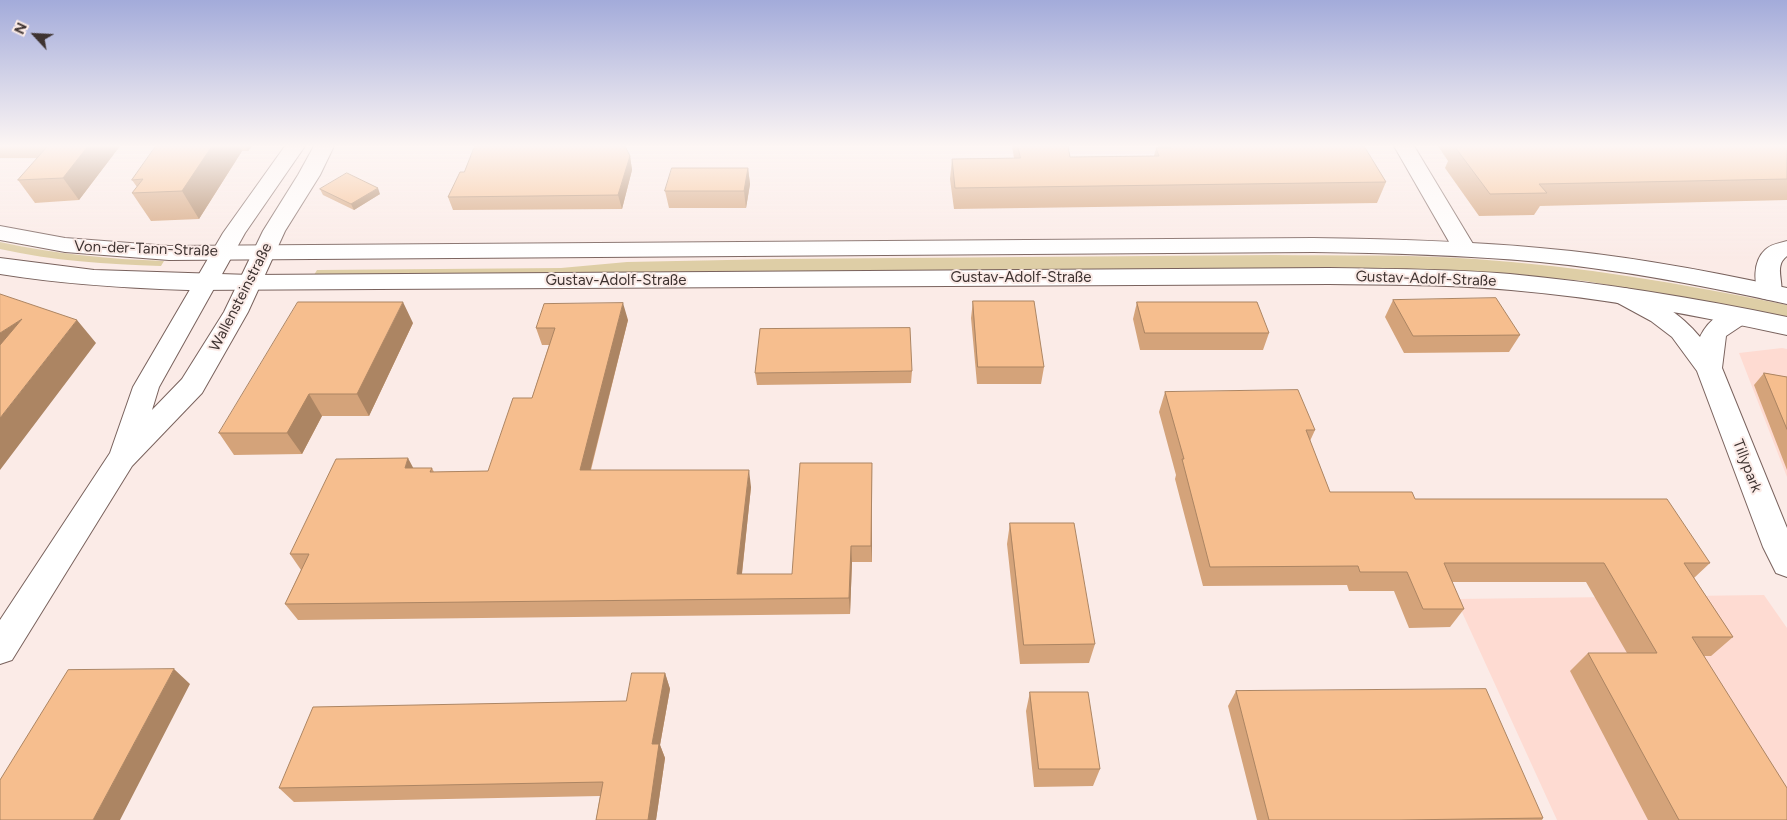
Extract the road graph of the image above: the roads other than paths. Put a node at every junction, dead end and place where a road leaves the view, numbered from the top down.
1 (268, 184) edge
2 (303, 184) edge
3 (1426, 184) edge
4 (0, 233) edge
5 (1787, 248) edge
6 (1464, 249) junction
7 (223, 252) junction
8 (264, 252) junction
9 (0, 266) edge
10 (206, 282) junction
11 (251, 283) junction
12 (1778, 294) edge
13 (1625, 296) junction
14 (1738, 316) junction
15 (1787, 326) edge
16 (1709, 368) junction
17 (122, 458) junction
18 (1787, 564) edge
19 (0, 649) edge

1 - 7 main road, Wallensteinstraße
2 - 8 main road, Wallensteinstraße
3 - 6 main road
4 - 7 main road, Von-der-Tann-Straße
5 - 12 main road, Gustav-Adolf-Straße
6 - 8 main road, Gustav-Adolf-Straße
6 - 12 main road, Gustav-Adolf-Straße
7 - 8 main road, Von-der-Tann-Straße
7 - 10 main road, Wallensteinstraße
8 - 11 main road, Wallensteinstraße
9 - 10 main road, Von-der-Tann-Straße
10 - 11 main road, Von-der-Tann-Straße
10 - 17 main road, Wallensteinstraße
11 - 13 main road, Gustav-Adolf-Straße
11 - 17 main road, Wallensteinstraße
13 - 14 main road, Gustav-Adolf-Straße
13 - 16 main road, Tillypark
14 - 15 main road, Gustav-Adolf-Straße
14 - 16 main road, Tillypark
16 - 18 main road, Tillypark
17 - 19 main road, Wallensteinstraße

